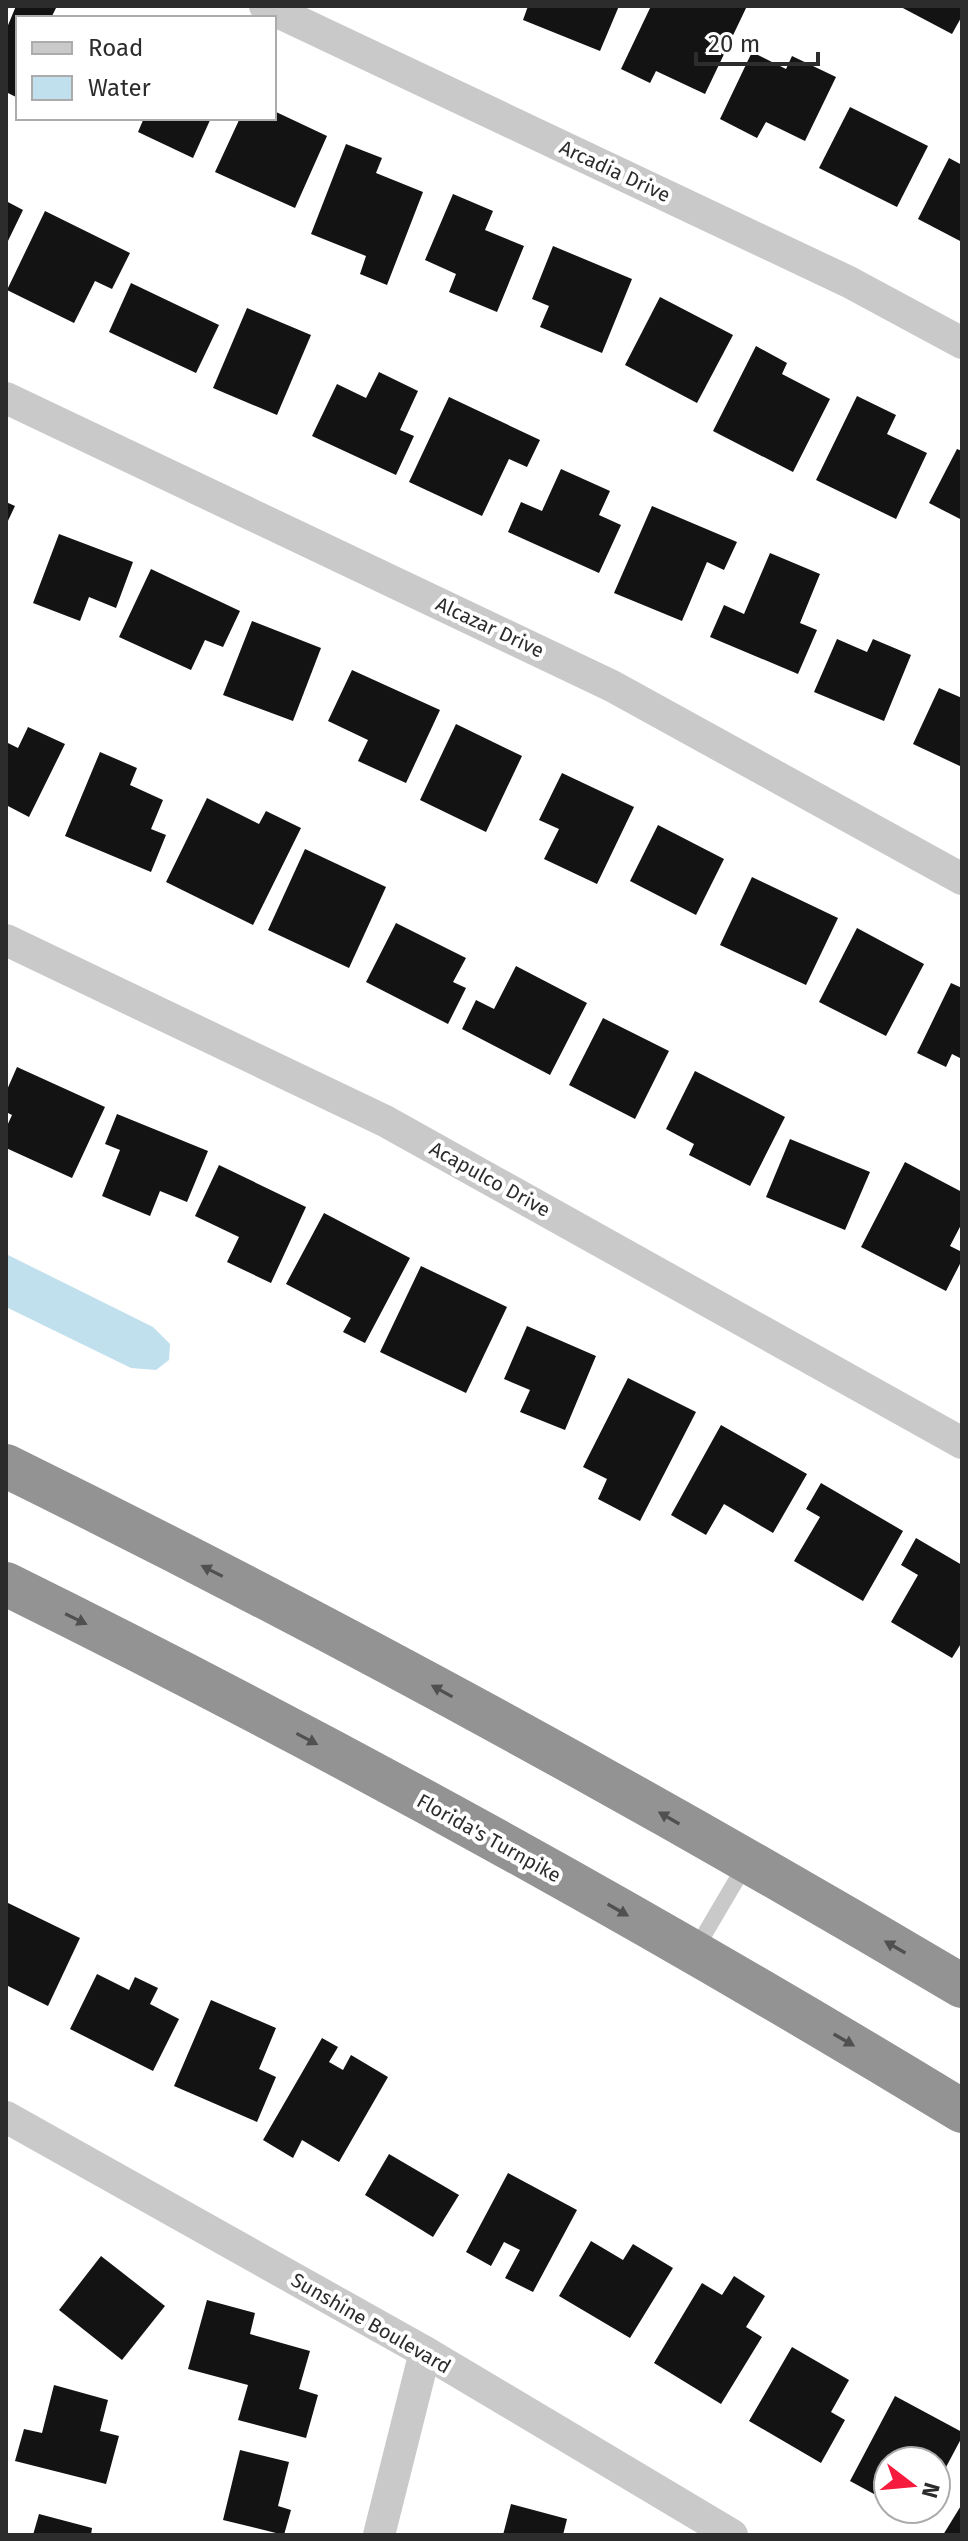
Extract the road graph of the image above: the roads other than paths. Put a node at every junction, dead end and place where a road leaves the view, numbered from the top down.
1 (265, 6) edge
2 (962, 343) edge
3 (6, 398) edge
4 (962, 879) edge
5 (6, 940) edge
6 (962, 1443) edge
7 (6, 1466) edge
8 (6, 1584) edge
9 (747, 1862) junction
10 (694, 1953) junction
11 (962, 1986) edge
12 (962, 2111) edge
13 (6, 2117) edge
14 (425, 2352) junction
15 (379, 2535) edge
16 (732, 2535) edge

1 - 2 street, Arcadia Drive
3 - 4 street, Alcazar Drive
5 - 6 street, Acapulco Drive
9 -> 7 highway
8 -> 10 highway, Florida's Turnpike
9 - 10 lane
11 -> 9 highway
10 -> 12 highway, Florida's Turnpike
13 - 14 street, Sunshine Boulevard
14 - 15 street
14 - 16 street, Sunshine Boulevard

